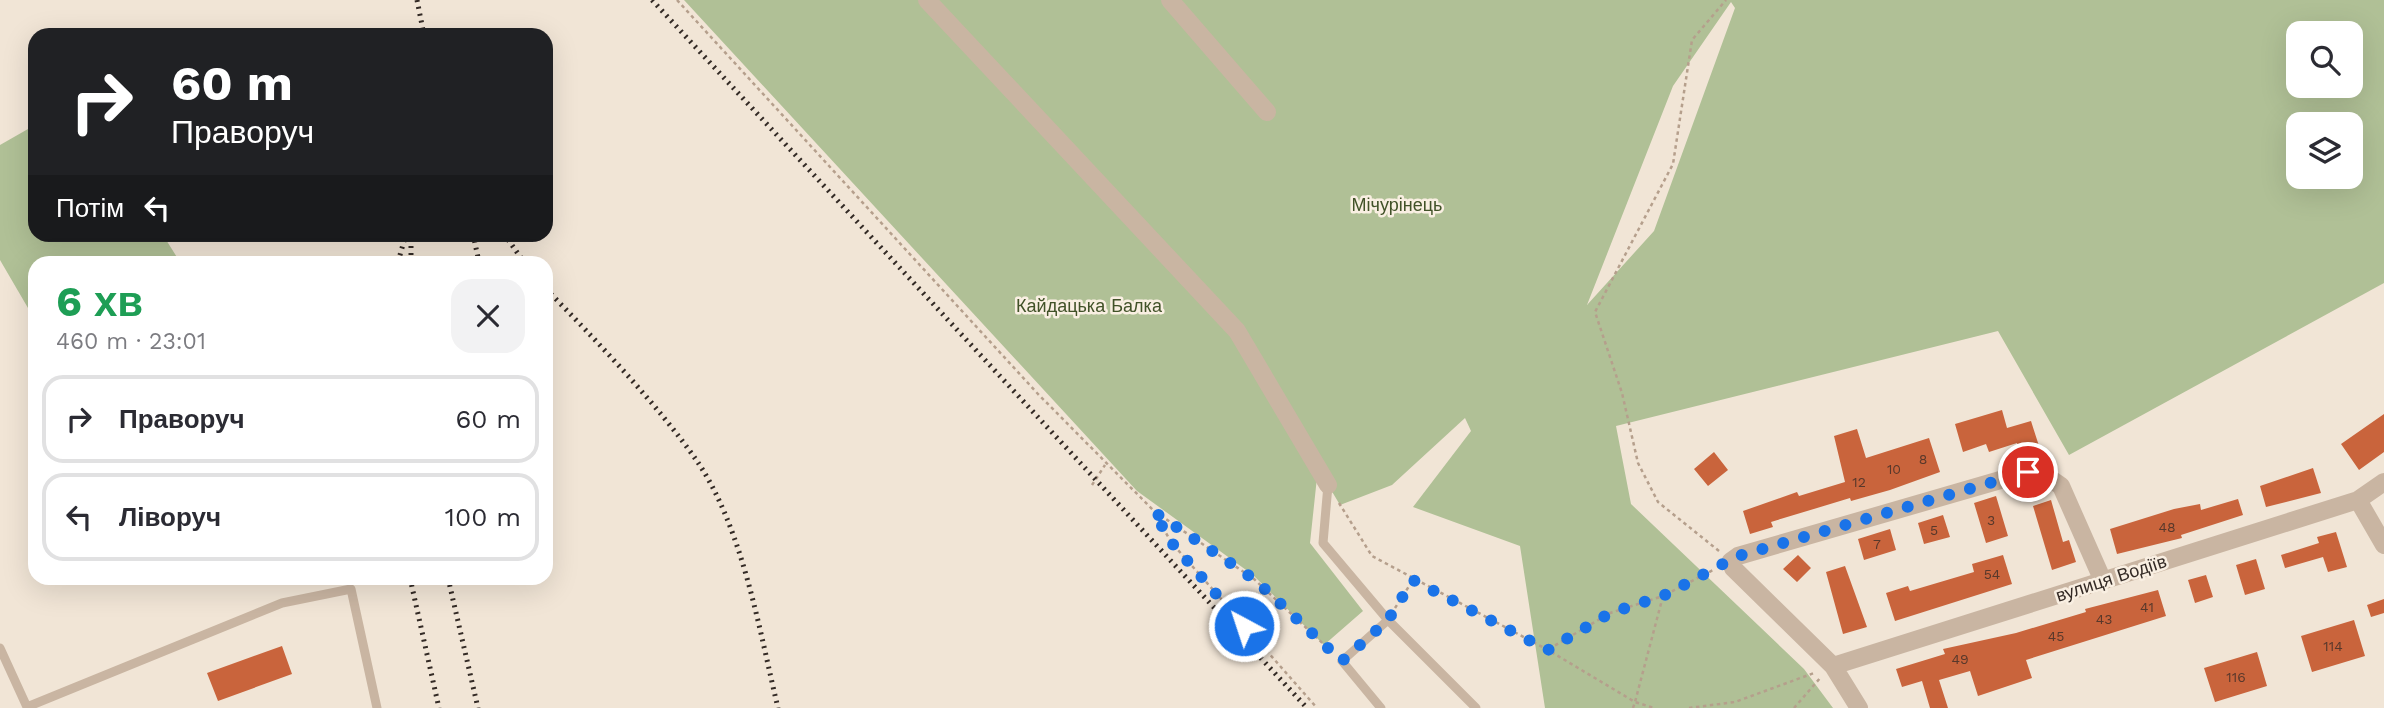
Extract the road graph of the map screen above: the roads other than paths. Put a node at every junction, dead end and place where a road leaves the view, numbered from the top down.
1 (927, 0) edge
2 (1170, 0) edge
3 (1267, 112) dead end
4 (2384, 482) edge
5 (1328, 485) joint
6 (2358, 500) junction
7 (2384, 545) edge
8 (2103, 581) junction
9 (1388, 620) junction
10 (0, 648) edge
11 (1833, 666) junction
12 (377, 708) edge
13 (1381, 708) edge
14 (1476, 708) edge
15 (1859, 708) edge

1 - 5 street
2 - 3 street
4 - 6 street, вулиця Водіїв
5 - 9 lane
6 - 7 street
6 - 8 street, вулиця Водіїв
8 - 11 street, вулиця Водіїв
8 - 11 street
9 - 13 lane
9 - 14 lane
10 - 12 lane
11 - 15 street

